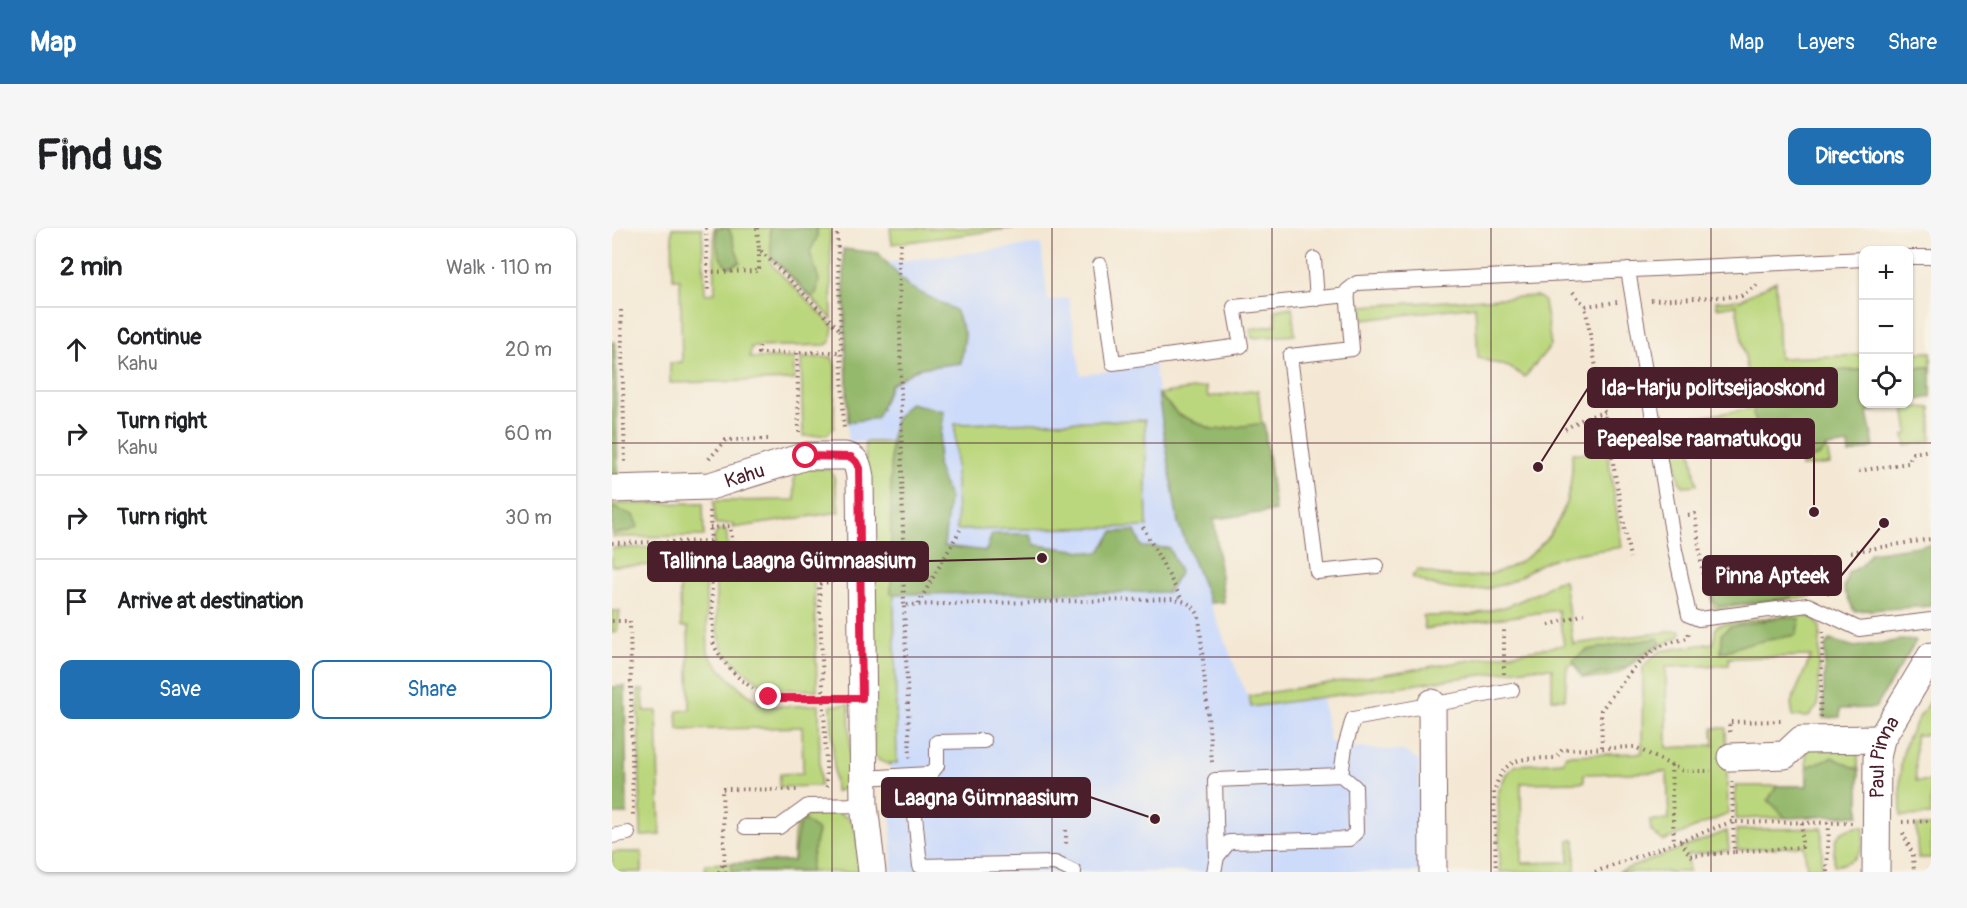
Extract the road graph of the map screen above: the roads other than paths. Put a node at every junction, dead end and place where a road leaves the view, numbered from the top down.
1 (1913, 257) edge
2 (1931, 257) edge
3 (1314, 259) dead end
4 (1859, 259) edge
5 (1100, 265) dead end
6 (1628, 270) junction
7 (1348, 296) junction
8 (1317, 299) junction
9 (619, 488) edge
10 (1377, 566) dead end
11 (1931, 620) edge
12 (1931, 656) edge
13 (1507, 690) road end
14 (1432, 703) junction
15 (1881, 739) junction
16 (984, 741) dead end
17 (1722, 764) road end
18 (911, 775) junction
19 (1341, 776) junction
20 (865, 778) junction
21 (864, 805) junction
22 (745, 827) dead end
23 (628, 833) road end
24 (612, 836) edge
25 (1217, 857) junction
26 (872, 872) edge
27 (1074, 872) edge
28 (1214, 872) edge
29 (1433, 872) edge
30 (1876, 872) edge

1 - 2 lane
3 - 8 lane
4 - 6 lane
5 - 8 lane
6 - 7 lane
6 - 11 lane
7 - 8 lane
7 - 10 lane
9 - 20 street, Kahu
12 - 15 street, Paul Pinna
13 - 14 lane
14 - 19 lane
14 - 29 street
15 - 17 street
15 - 30 street, Paul Pinna
16 - 18 lane
18 - 20 lane
18 - 27 lane
19 - 25 lane
19 - 25 lane
20 - 21 street
21 - 22 lane
21 - 26 street
23 - 24 lane
25 - 28 lane

